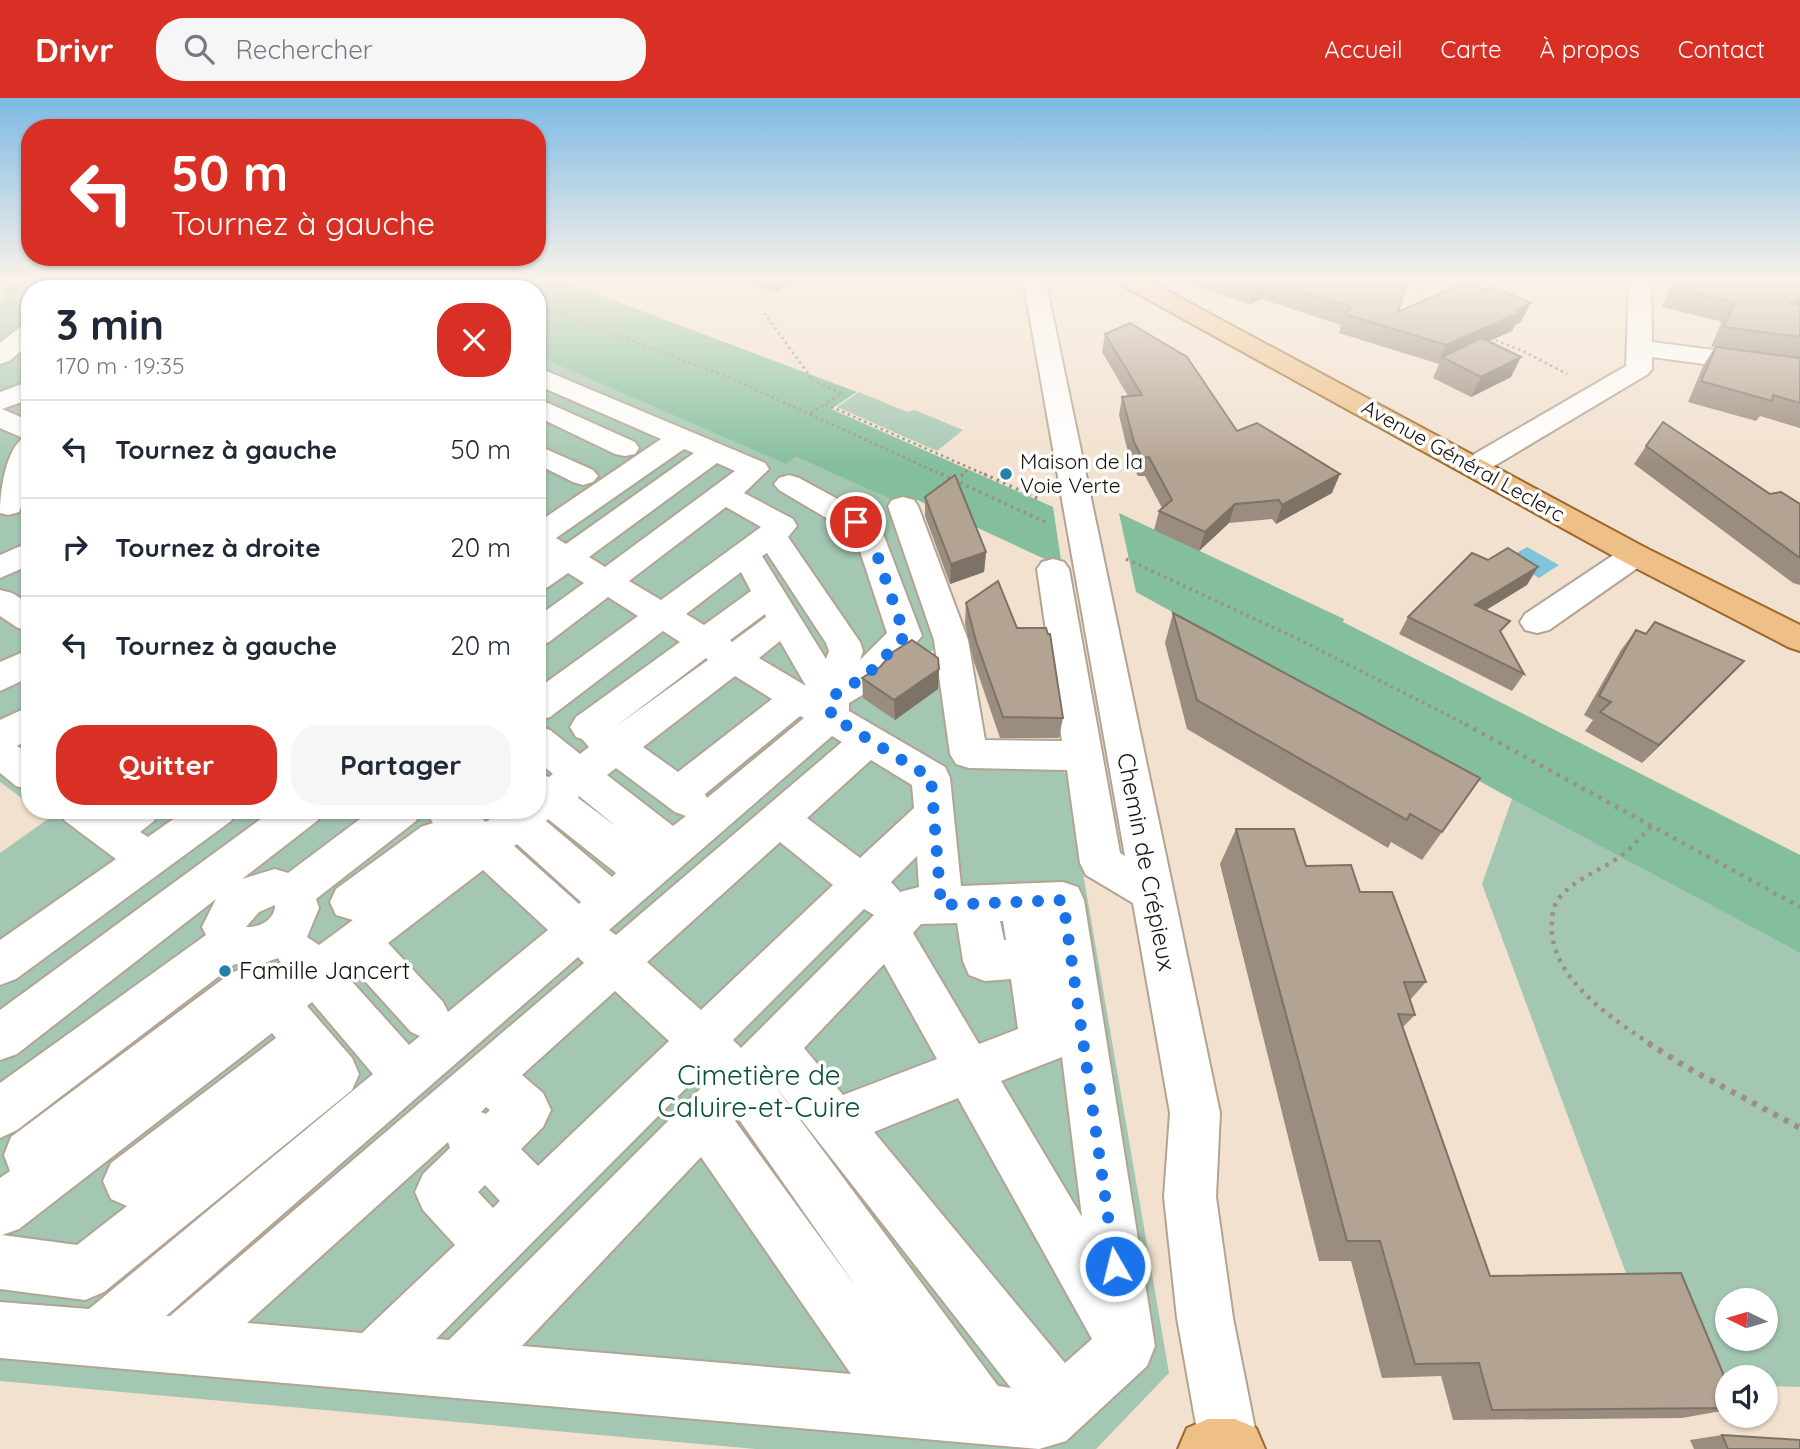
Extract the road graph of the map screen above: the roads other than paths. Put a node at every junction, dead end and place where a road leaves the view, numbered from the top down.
1 (17, 342) edge
2 (1048, 342) edge
3 (1245, 342) edge
4 (1641, 342) edge
5 (1641, 348) junction
6 (0, 356) edge
7 (1800, 369) edge
8 (21, 378) edge
9 (0, 386) edge
10 (546, 400) edge
11 (546, 415) edge
12 (14, 422) edge
13 (669, 432) junction
14 (714, 452) junction
15 (546, 462) edge
16 (1474, 466) junction
17 (566, 483) edge
18 (789, 484) dead end
19 (903, 506) dead end
20 (17, 509) edge
21 (546, 532) edge
22 (546, 545) edge
23 (709, 545) junction
24 (1635, 555) junction
25 (568, 558) junction
26 (13, 561) edge
27 (1052, 569) dead end
28 (546, 574) edge
29 (607, 582) junction
30 (0, 601) edge
31 (777, 607) junction
32 (21, 614) edge
33 (662, 614) junction
34 (1536, 622) dead end
35 (606, 625) dead end
36 (1800, 639) edge
37 (726, 640) junction
38 (578, 644) dead end
39 (548, 657) edge
40 (18, 666) edge
41 (0, 704) edge
42 (833, 713) junction
43 (21, 725) edge
44 (603, 737) junction
45 (0, 738) edge
46 (0, 753) edge
47 (1082, 756) junction
48 (21, 768) edge
49 (546, 792) edge
50 (546, 813) edge
51 (934, 813) junction
52 (104, 819) edge
53 (205, 819) edge
54 (313, 819) edge
55 (392, 819) edge
56 (467, 819) edge
57 (511, 819) edge
58 (538, 819) edge
59 (779, 820) junction
60 (440, 824) edge
61 (158, 853) junction
62 (659, 861) junction
63 (410, 880) junction
64 (862, 884) junction
65 (1152, 893) junction
66 (229, 906) junction
67 (946, 911) junction
68 (288, 914) junction
69 (595, 916) junction
70 (355, 922) junction
71 (615, 963) junction
72 (0, 965) edge
73 (316, 973) junction
74 (398, 985) junction
75 (261, 996) junction
76 (354, 1017) junction
77 (428, 1017) dead end
78 (1062, 1035) junction
79 (0, 1038) edge
80 (702, 1041) junction
81 (309, 1042) junction
82 (183, 1055) junction
83 (757, 1065) junction
84 (968, 1071) junction
85 (405, 1076) junction
86 (487, 1076) junction
87 (447, 1111) junction
88 (0, 1113) edge
89 (704, 1119) junction
90 (834, 1123) junction
91 (485, 1149) junction
92 (0, 1177) edge
93 (129, 1181) dead end
94 (537, 1202) junction
95 (0, 1210) edge
96 (493, 1245) junction
97 (0, 1262) edge
98 (0, 1330) edge
99 (97, 1339) junction
100 (178, 1346) junction
101 (1127, 1346) junction
102 (373, 1362) junction
103 (460, 1370) junction
104 (1060, 1405) junction
105 (910, 1409) junction
106 (982, 1414) junction
107 (1224, 1448) edge

1 - 6 street
2 - 65 street, Chemin de Crépieux
3 - 16 main road, Avenue Général Leclerc
4 - 5 street
5 - 7 street
5 - 16 street
8 - 9 street
10 - 13 street
11 - 17 street
12 - 20 street
13 - 14 street
13 - 17 street
13 - 21 street
14 - 23 street
14 - 25 street
15 - 17 street
16 - 24 main road, Avenue Général Leclerc
18 - 42 street
19 - 47 street
20 - 26 street
22 - 25 street
23 - 29 street
23 - 31 street
23 - 33 street
23 - 37 street
23 - 42 street
24 - 34 street
24 - 36 main road, Avenue Général Leclerc
25 - 28 street
25 - 29 street
27 - 47 street
29 - 33 street
29 - 39 street
30 - 32 street
31 - 37 street
31 - 42 street
33 - 37 street
33 - 39 street
35 - 39 street
37 - 42 street
37 - 44 street
38 - 39 street
39 - 44 street
40 - 41 street
42 - 44 street
42 - 51 street
42 - 59 street
42 - 62 street
43 - 45 street
44 - 49 street
46 - 48 street
47 - 65 street
50 - 62 street
51 - 64 street
51 - 67 street
52 - 61 street
53 - 61 street
54 - 66 street
55 - 68 street
56 - 60 street
57 - 63 street
58 - 69 street
59 - 64 street
59 - 71 street
60 - 63 street
61 - 66 street
61 - 72 street
62 - 69 street
63 - 70 street
64 - 67 street
64 - 80 street
65 - 107 street, Chemin de Crépieux
66 - 68 street
66 - 79 street
66 - 88 street
67 - 78 street
67 - 78 street
67 - 83 street
67 - 84 street
68 - 73 street
69 - 71 street
69 - 85 street
70 - 73 street
70 - 74 street
71 - 80 street
71 - 86 street
73 - 75 street
73 - 76 street
74 - 76 street
74 - 77 street
75 - 81 street
75 - 82 street
76 - 85 street
78 - 84 street
78 - 101 street
80 - 83 street
80 - 94 street
81 - 93 street
81 - 97 street
82 - 92 street
82 - 95 street
83 - 89 street
83 - 90 street
83 - 106 street
84 - 90 street
84 - 101 street
85 - 99 street
86 - 87 street
86 - 91 street
87 - 91 street
87 - 100 street
89 - 103 street
89 - 105 street
90 - 104 street
91 - 94 street
91 - 96 street
94 - 96 street
96 - 102 street
98 - 99 street
99 - 100 street
100 - 102 street
101 - 104 street
102 - 103 street
103 - 105 street
104 - 106 street
105 - 106 street

